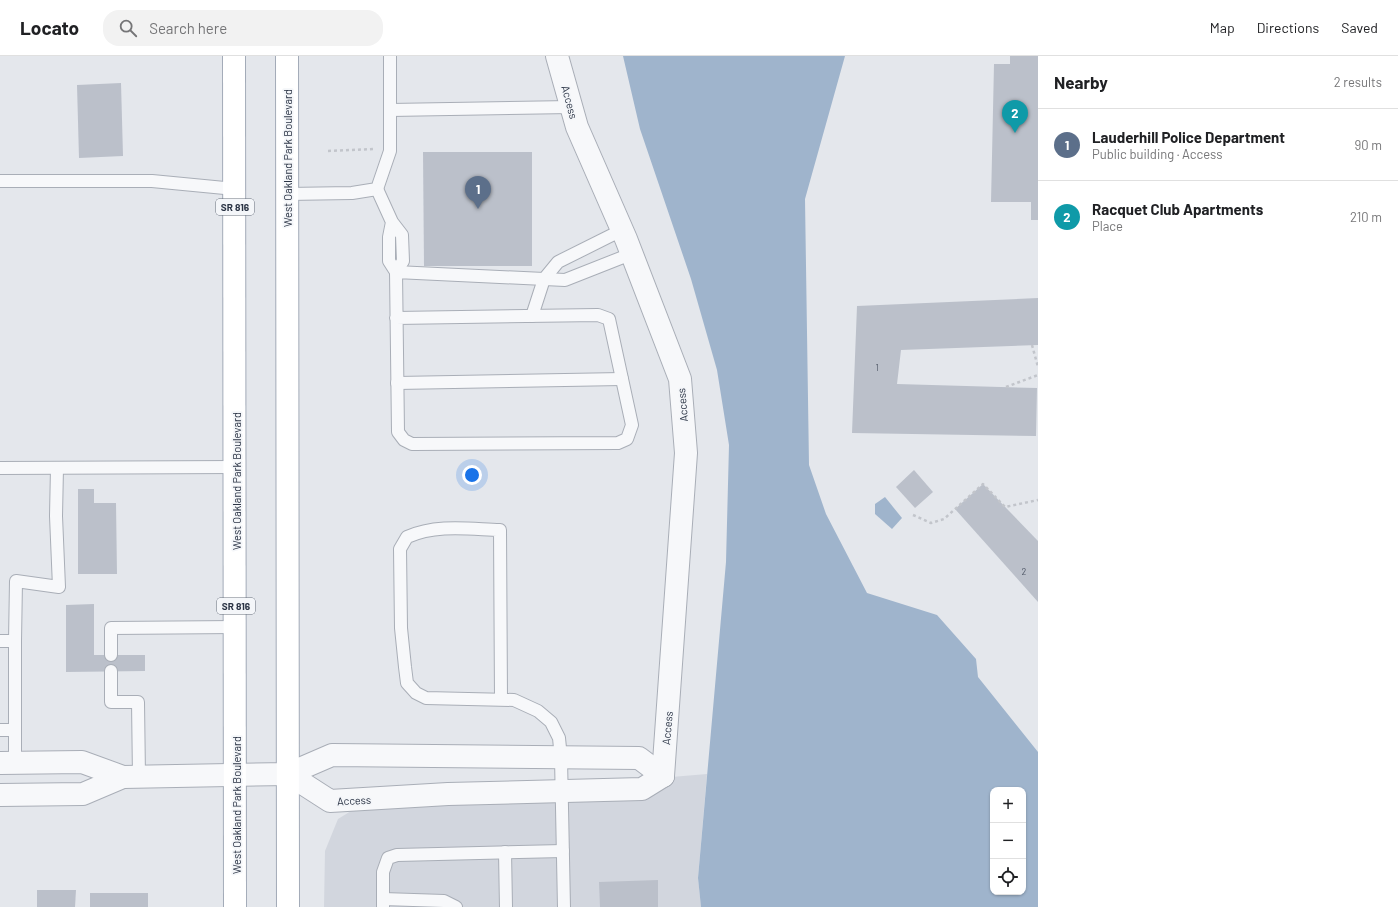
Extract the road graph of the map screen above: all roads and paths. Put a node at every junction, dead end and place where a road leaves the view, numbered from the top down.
1 (234, 56) edge
2 (287, 56) edge
3 (390, 56) edge
4 (557, 56) edge
5 (571, 107) junction
6 (390, 110) junction
7 (379, 149) dead end
8 (328, 151) dead end
9 (0, 181) edge
10 (235, 189) junction
11 (377, 189) junction
12 (287, 194) junction
13 (622, 230) junction
14 (632, 254) junction
15 (396, 272) junction
16 (544, 279) junction
17 (532, 316) junction
18 (396, 318) junction
19 (1032, 345) dead end
20 (1038, 367) edge
21 (1038, 375) edge
22 (622, 379) junction
23 (397, 383) junction
24 (1006, 387) dead end
25 (236, 467) junction
26 (0, 468) edge
27 (57, 468) junction
28 (1038, 500) edge
29 (914, 515) dead end
30 (236, 627) junction
31 (0, 641) edge
32 (15, 642) junction
33 (111, 656) dead end
34 (111, 671) dead end
35 (501, 699) junction
36 (0, 730) edge
37 (15, 730) junction
38 (561, 758) junction
39 (7, 763) edge
40 (288, 774) junction
41 (236, 775) junction
42 (663, 776) junction
43 (131, 777) junction
44 (563, 791) junction
45 (0, 795) edge
46 (563, 851) junction
47 (505, 852) junction
48 (383, 903) edge
49 (235, 907) edge
50 (288, 907) edge
51 (456, 907) edge
52 (506, 907) edge
53 (564, 907) edge

1 - 10 main road, West Oakland Park Boulevard / SR 816
2 - 12 main road, West Oakland Park Boulevard
3 - 6 lane
4 - 5 street, Access
5 - 6 lane
5 - 13 street, Access
6 - 11 lane
7 - 8 path
9 - 10 lane
10 - 25 main road, West Oakland Park Boulevard / SR 816
11 - 12 lane
11 - 15 lane
12 - 40 main road, West Oakland Park Boulevard
13 - 14 street, Access
13 - 16 lane
14 - 16 lane
14 - 42 street, Access
15 - 16 lane
15 - 18 lane
16 - 17 lane
17 - 18 lane
17 - 22 lane
18 - 23 lane
19 - 20 path
21 - 24 path
22 - 23 lane
22 - 23 lane
25 - 27 lane
25 - 30 main road, West Oakland Park Boulevard / SR 816
26 - 27 lane
27 - 32 lane
28 - 29 path
30 - 33 lane
30 - 41 main road, West Oakland Park Boulevard / SR 816
31 - 32 lane
32 - 37 lane
34 - 43 lane
35 - 35 lane
35 - 38 lane
36 - 37 lane
37 - 39 lane
38 - 40 street
38 - 42 street
38 - 44 lane
39 - 43 street
40 - 41 street
40 - 44 street, Access
40 - 50 main road, West Oakland Park Boulevard
41 - 43 street
41 - 49 main road, West Oakland Park Boulevard / SR 816
42 - 44 street, Access
43 - 45 street
44 - 46 lane
46 - 47 lane
46 - 53 lane
47 - 48 lane
47 - 52 lane
48 - 51 lane

